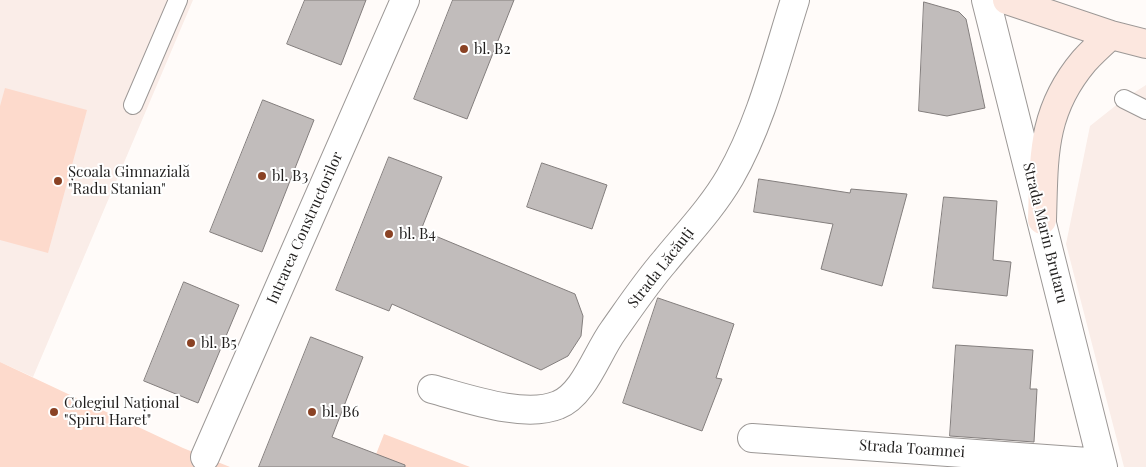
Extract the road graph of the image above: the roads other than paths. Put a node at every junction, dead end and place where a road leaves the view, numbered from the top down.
1 (178, 0) edge
2 (405, 0) edge
3 (794, 0) edge
4 (986, 0) edge
5 (1006, 0) edge
6 (1111, 35) junction
7 (1146, 44) edge
8 (1124, 99) dead end
9 (133, 105) dead end
10 (1146, 110) edge
11 (1042, 220) junction
12 (432, 389) dead end
13 (752, 438) dead end
14 (203, 462) edge
15 (1103, 465) edge

1 - 9 lane
2 - 14 street, Intrarea Constructorilor
3 - 12 street, Strada Lăcăuți
4 - 11 street, Strada Marin Brutaru
5 - 6 main road
6 - 7 main road
6 - 11 main road
8 - 10 lane
11 - 15 street, Strada Marin Brutaru
13 - 15 street, Strada Toamnei

